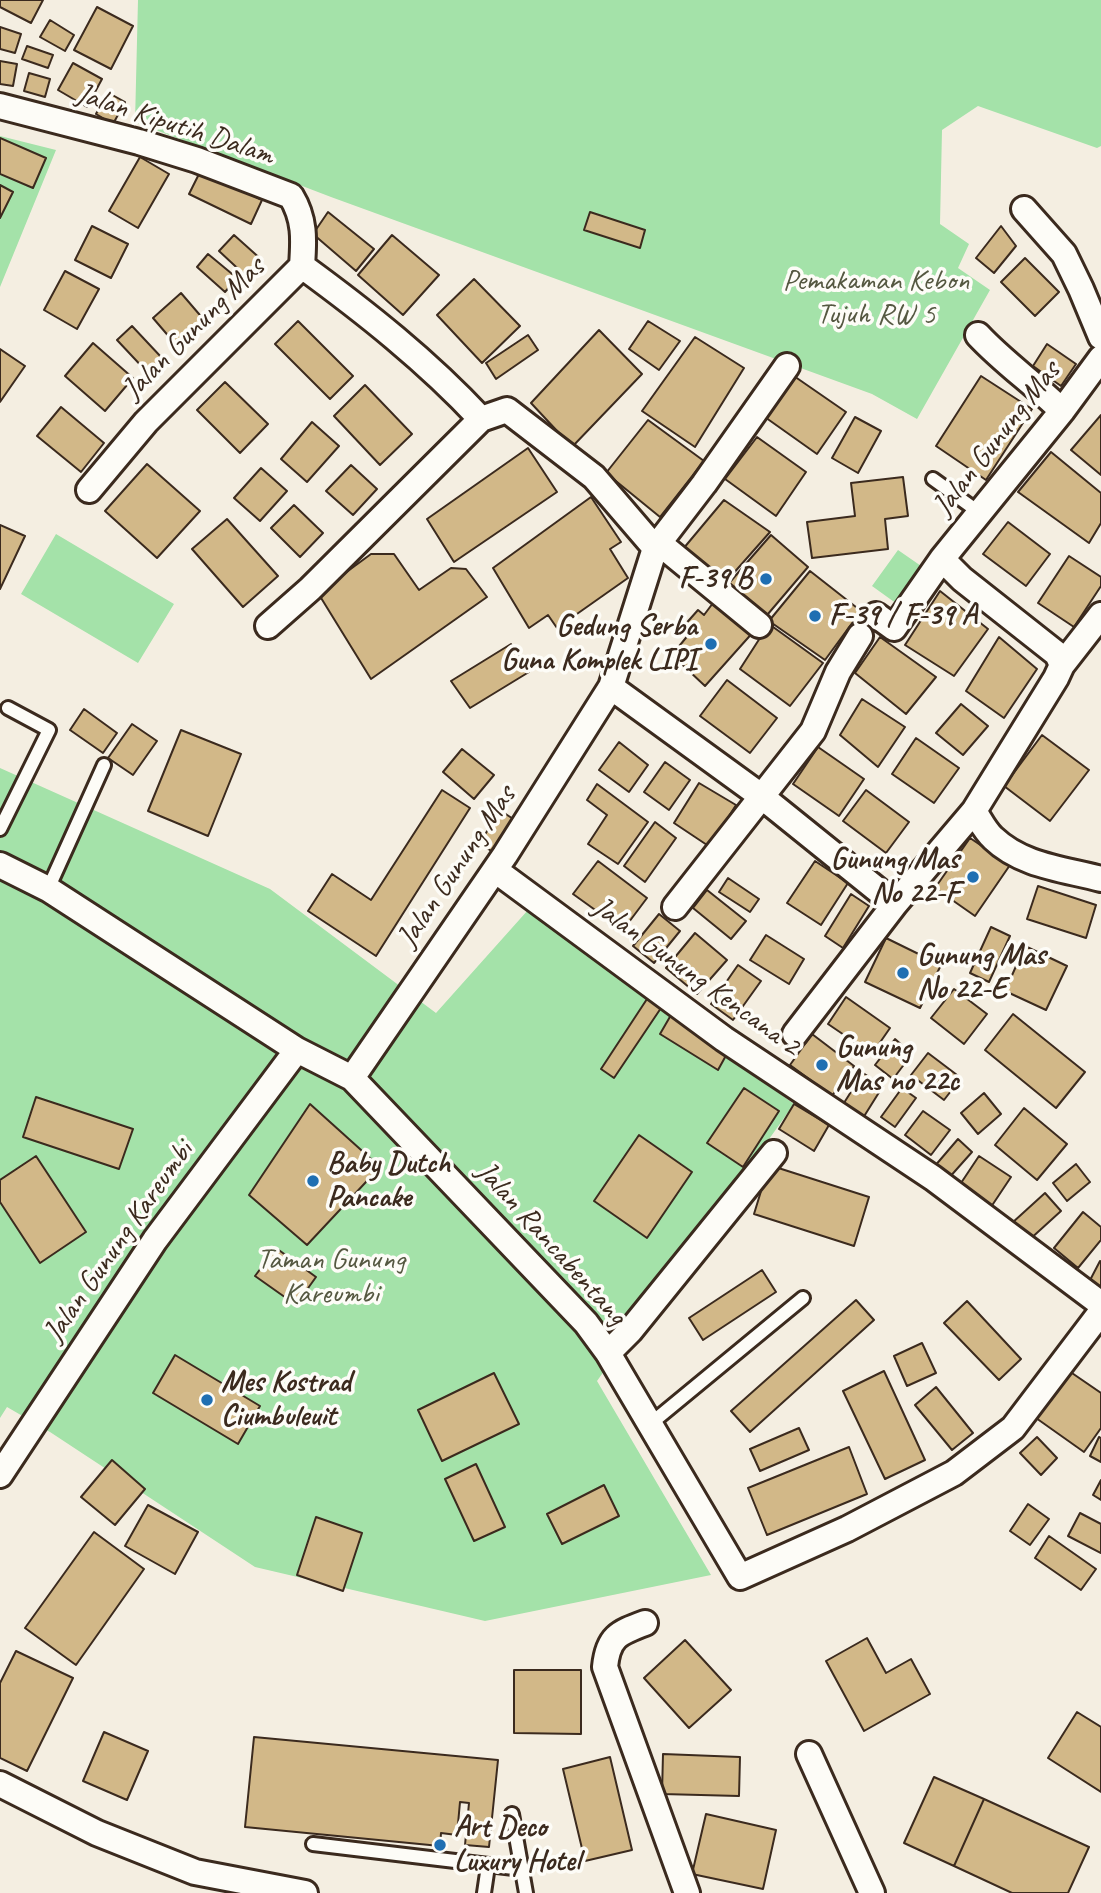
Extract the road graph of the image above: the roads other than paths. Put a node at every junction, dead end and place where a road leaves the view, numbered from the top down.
1 (0, 106) edge
2 (1024, 209) dead end
3 (302, 266) junction
4 (978, 335) dead end
5 (1101, 337) edge
6 (1101, 358) edge
7 (787, 366) dead end
8 (1062, 411) junction
9 (481, 419) junction
10 (933, 480) dead end
11 (89, 490) dead end
12 (980, 513) junction
13 (657, 546) junction
14 (942, 559) junction
15 (876, 615) dead end
16 (1101, 615) edge
17 (759, 625) dead end
18 (268, 626) dead end
19 (860, 636) dead end
20 (1062, 664) junction
21 (611, 687) junction
22 (8, 708) dead end
23 (104, 765) dead end
24 (761, 796) junction
25 (974, 811) junction
26 (0, 829) edge
27 (0, 865) edge
28 (495, 870) junction
29 (1101, 879) edge
30 (48, 889) junction
31 (895, 905) junction
32 (675, 907) dead end
33 (795, 1034) dead end
34 (297, 1050) junction
35 (352, 1078) junction
36 (774, 1153) dead end
37 (803, 1298) dead end
38 (1101, 1304) edge
39 (1101, 1312) edge
40 (608, 1353) junction
41 (649, 1425) junction
42 (0, 1475) edge
43 (645, 1623) dead end
44 (809, 1754) dead end
45 (0, 1784) edge
46 (512, 1814) dead end
47 (313, 1844) dead end
48 (488, 1866) junction
49 (522, 1869) junction
50 (305, 1893) edge
51 (484, 1893) edge
52 (526, 1893) edge
53 (687, 1893) edge
54 (872, 1893) edge

1 - 3 street, Jalan Kiputih Dalam
2 - 5 street
3 - 9 street, Jalan Gunung Mas
3 - 11 street, Jalan Gunung Mas
4 - 8 street
6 - 8 street, Jalan Gunung Mas
7 - 13 street, Jalan Gunung Mas
8 - 12 street, Jalan Gunung Mas
9 - 13 street
9 - 18 street
10 - 12 lane
12 - 14 street, Jalan Gunung Mas
13 - 17 street
13 - 21 street, Jalan Gunung Mas
14 - 15 street, Jalan Gunung Mas
14 - 20 street, Jalan Gunung Mas
16 - 20 street
19 - 24 street
20 - 25 street
21 - 24 street
21 - 28 street, Jalan Gunung Mas
22 - 26 lane
23 - 30 lane
24 - 31 street
24 - 32 street
25 - 29 street
25 - 31 street
27 - 30 street, Jalan Rancabentang
28 - 35 street, Jalan Gunung Mas
28 - 38 street, Jalan Gunung Kencana 2
30 - 34 street, Jalan Rancabentang
31 - 33 street
34 - 35 street, Jalan Rancabentang
34 - 42 street, Jalan Gunung Kareumbi
35 - 40 street, Jalan Rancabentang
36 - 40 street
37 - 41 lane
39 - 41 street, Jalan Rancabentang
40 - 41 street, Jalan Rancabentang
43 - 53 street
44 - 54 street
45 - 50 street
46 - 49 lane
47 - 48 lane
48 - 49 lane
48 - 51 lane
49 - 52 lane

